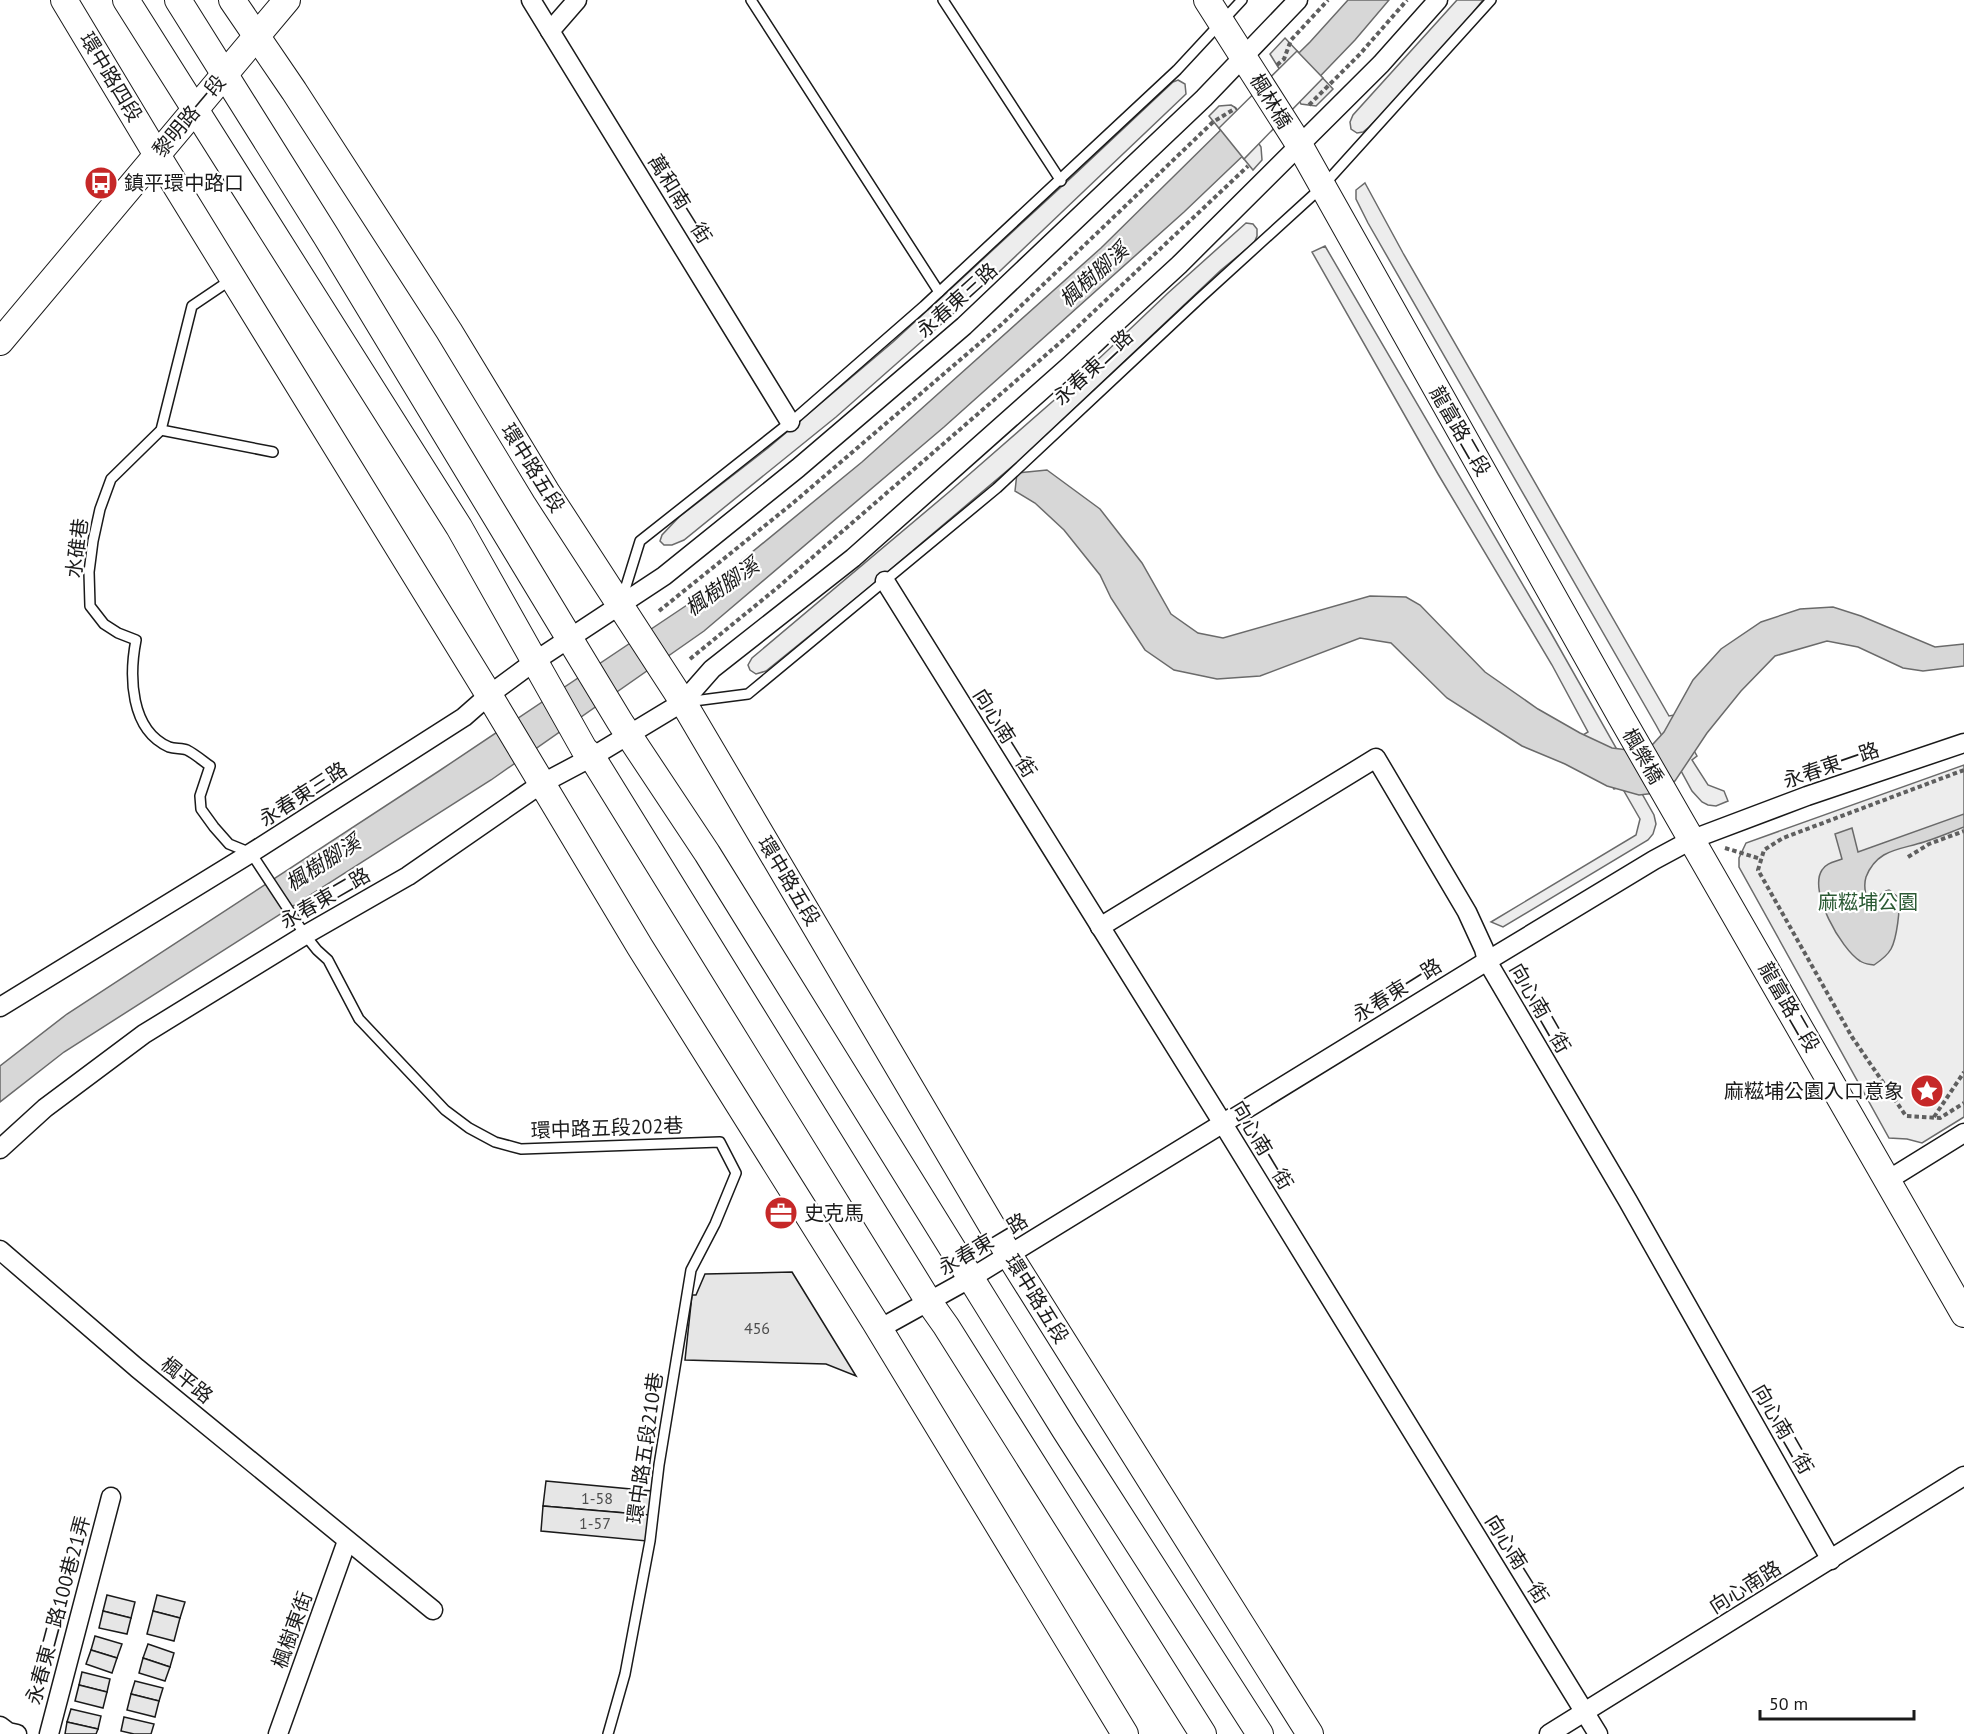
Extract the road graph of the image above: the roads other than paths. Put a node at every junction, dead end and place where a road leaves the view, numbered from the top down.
1 (64, 0) edge
2 (126, 0) edge
3 (178, 0) edge
4 (232, 0) edge
5 (286, 0) edge
6 (531, 0) edge
7 (577, 0) edge
8 (751, 0) edge
9 (943, 0) edge
10 (1242, 0) edge
11 (1298, 0) edge
12 (1438, 0) edge
13 (1491, 0) edge
14 (1214, 10) edge
15 (550, 31) junction
16 (256, 36) junction
17 (1243, 56) junction
18 (224, 74) junction
19 (194, 108) junction
20 (1300, 146) junction
21 (157, 155) junction
22 (1061, 181) junction
23 (1322, 187) junction
24 (234, 277) junction
25 (939, 292) junction
26 (0, 342) edge
27 (790, 422) junction
28 (161, 430) junction
29 (273, 452) dead end
30 (885, 581) junction
31 (623, 610) junction
32 (573, 643) junction
33 (538, 666) junction
34 (680, 697) junction
35 (491, 698) junction
36 (1621, 717) joint
37 (625, 729) junction
38 (1964, 743) edge
39 (588, 753) junction
40 (539, 779) junction
41 (1666, 795) joint
42 (1693, 839) junction
43 (251, 853) junction
44 (1100, 927) junction
45 (305, 934) junction
46 (1487, 961) junction
47 (0, 1007) edge
48 (1222, 1125) junction
49 (1964, 1133) edge
50 (0, 1149) edge
51 (736, 1173) joint
52 (1888, 1180) junction
53 (0, 1250) edge
54 (1009, 1255) junction
55 (971, 1278) junction
56 (929, 1302) junction
57 (1964, 1314) edge
58 (879, 1329) junction
59 (1964, 1476) edge
60 (111, 1497) dead end
61 (347, 1541) junction
62 (1831, 1560) junction
63 (433, 1610) dead end
64 (1585, 1712) junction
65 (0, 1726) edge
66 (17, 1734) edge
67 (49, 1734) edge
68 (278, 1734) edge
69 (608, 1734) edge
70 (1125, 1734) edge
71 (1203, 1734) edge
72 (1260, 1734) edge
73 (1310, 1734) edge
74 (1549, 1734) edge
75 (1598, 1734) edge

1 - 21 street, 環中路四段
2 - 19 street
3 - 18 street
4 - 16 street
5 - 16 street, 黎明路一段
6 - 15 street, 萬和南一街
7 - 15 street
8 - 25 lane
9 - 22 lane
10 - 14 lane, 永春東三路
11 - 17 street, 永春東三路
12 - 20 street, 永春東二路
13 - 23 lane, 永春東二路
14 - 17 street
14 - 22 lane, 永春東三路
15 - 27 street, 萬和南一街
16 - 18 street, 黎明路一段
16 - 31 street, 環中路五段
17 - 20 street, 楓林橋
17 - 31 street, 永春東三路
18 - 19 street, 黎明路一段
18 - 32 street
19 - 21 street, 黎明路一段
19 - 33 street
20 - 23 street, 龍富路二段
20 - 34 street, 永春東二路
21 - 24 street
21 - 26 street, 黎明路一段
22 - 25 lane, 永春東三路
23 - 30 lane, 永春東二路
23 - 36 street, 龍富路二段
24 - 28 lane
24 - 35 street
25 - 27 lane, 永春東三路
27 - 31 lane, 永春東三路
28 - 29 lane
28 - 43 lane, 水碓巷
30 - 34 lane, 永春東二路
30 - 44 street, 向心南一街
31 - 32 street, 永春東三路
31 - 34 street, 環中路五段
32 - 33 street, 永春東三路
32 - 37 street
33 - 35 street, 永春東三路
33 - 39 street
34 - 37 street, 永春東二路
34 - 54 street, 環中路五段
35 - 40 street
35 - 43 street, 永春東三路
36 - 41 street, 楓樂橋
37 - 39 street, 永春東二路
37 - 55 street
38 - 42 street, 永春東一路
39 - 40 street, 永春東二路
39 - 56 street
40 - 45 street, 永春東二路
40 - 58 street
41 - 42 street, 龍富路二段
42 - 46 street, 永春東一路
42 - 52 street, 龍富路二段
43 - 45 lane
43 - 47 street, 永春東三路
44 - 46 street, 向心南二街
44 - 48 street, 向心南一街
45 - 50 street, 永春東二路
45 - 51 lane, 環中路五段202巷
46 - 48 street, 永春東一路
46 - 62 street, 向心南二街
48 - 54 street, 永春東一路
48 - 64 street, 向心南一街
49 - 52 street
51 - 69 lane, 環中路五段210巷
52 - 57 street, 龍富路二段
53 - 61 street, 楓平路
54 - 55 street, 永春東一路
54 - 73 street, 環中路五段
55 - 56 street, 永春東一路
55 - 72 street
56 - 58 street, 永春東一路
56 - 71 street
58 - 70 street
59 - 62 street, 向心南路
60 - 67 street, 永春東二路100巷21弄
61 - 63 street, 楓平路
61 - 68 street, 楓樹東街
62 - 64 street, 向心南路
64 - 74 street, 向心南路
64 - 75 street, 向心南一街
65 - 66 street

